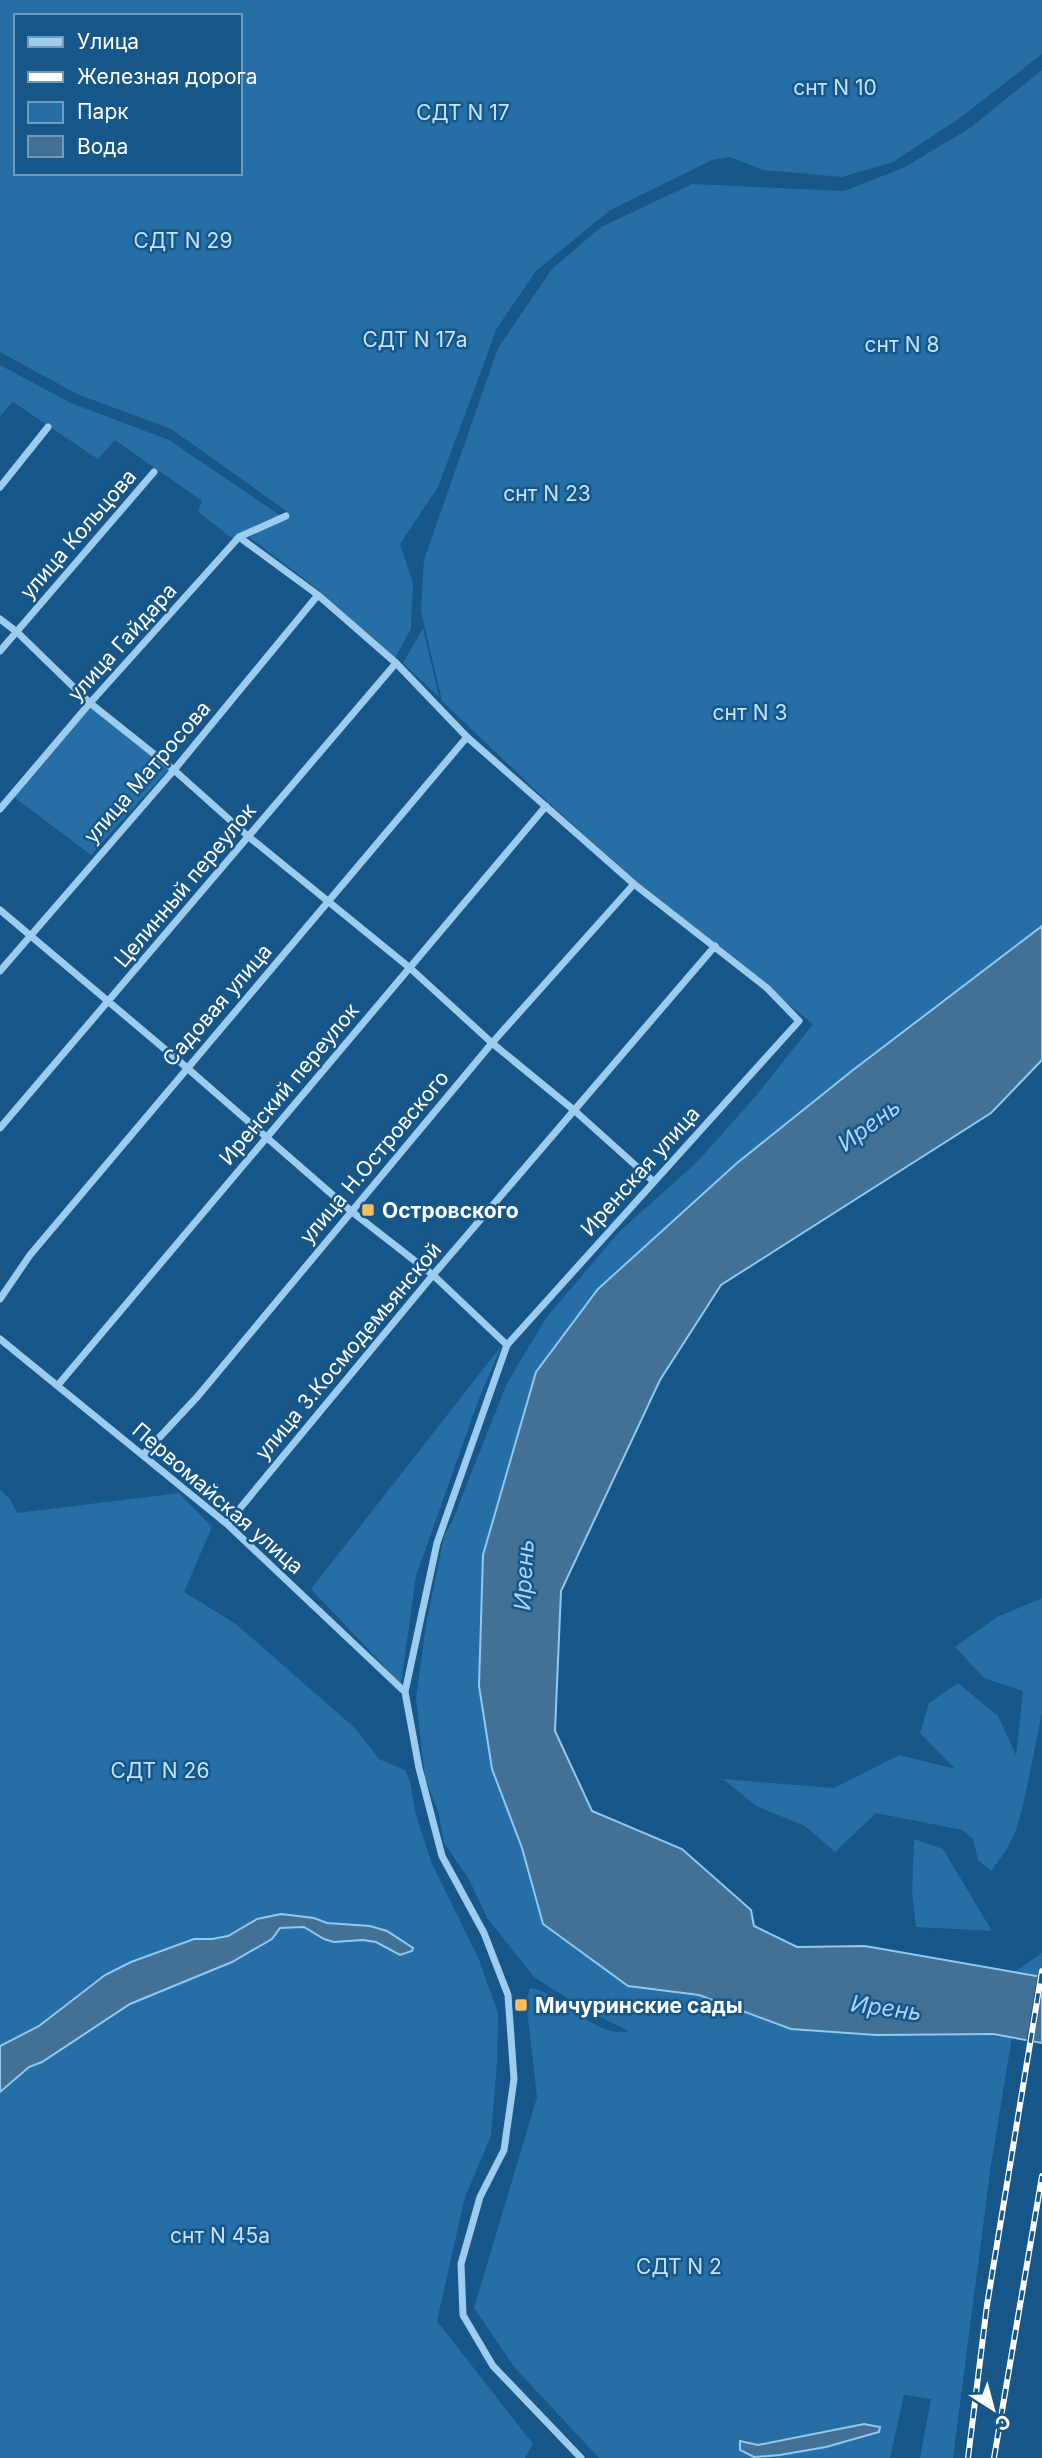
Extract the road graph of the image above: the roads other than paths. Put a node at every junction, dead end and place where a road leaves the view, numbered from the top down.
1 (48, 427) dead end
2 (154, 472) dead end
3 (0, 487) edge
4 (286, 516) dead end
5 (239, 537) junction
6 (318, 595) junction
7 (0, 619) edge
8 (17, 632) junction
9 (0, 651) edge
10 (396, 663) junction
11 (90, 703) junction
12 (467, 737) junction
13 (174, 769) junction
14 (546, 806) junction
15 (0, 809) edge
16 (249, 836) junction
17 (634, 884) junction
18 (329, 902) junction
19 (0, 910) edge
20 (29, 935) junction
21 (715, 946) junction
22 (410, 968) junction
23 (0, 971) edge
24 (110, 1002) junction
25 (492, 1043) junction
26 (186, 1067) junction
27 (575, 1111) junction
28 (0, 1129) edge
29 (268, 1137) junction
30 (654, 1182) junction
31 (351, 1211) junction
32 (433, 1275) junction
33 (0, 1299) edge
34 (0, 1339) edge
35 (507, 1345) junction
36 (58, 1384) junction
37 (143, 1455) junction
38 (227, 1524) junction
39 (405, 1692) junction
40 (580, 2458) edge

1 - 3 street
2 - 8 street, улица Кольцова
4 - 5 street, улица Гайдара
5 - 6 street
5 - 11 street, улица Гайдара
6 - 10 street
6 - 13 street, улица Матросова
7 - 8 street
8 - 9 street, улица Кольцова
8 - 11 street
10 - 12 street
10 - 16 street, Целинный переулок
11 - 13 street
11 - 15 street, улица Гайдара
12 - 14 street
12 - 18 street, Садовая улица
13 - 16 street
13 - 20 street, улица Матросова
14 - 17 street
14 - 22 street, Иренский переулок
16 - 18 street
16 - 24 street, Целинный переулок
17 - 21 street
17 - 25 street, улица Н.Островского
18 - 22 street
18 - 26 street, Садовая улица
19 - 20 street
20 - 23 street, улица Матросова
20 - 24 street
21 - 27 street, улица З.Космодемьянской
21 - 30 street, Иренская улица
22 - 25 street
22 - 29 street, Иренский переулок
24 - 26 street
24 - 28 street, Целинный переулок
25 - 27 street
25 - 31 street, улица Н.Островского
26 - 29 street
26 - 33 street, Садовая улица
27 - 30 street
27 - 32 street, улица З.Космодемьянской
29 - 31 street
29 - 36 street, Иренский переулок
30 - 35 street, Иренская улица
31 - 32 street
31 - 37 street, улица Н.Островского
32 - 35 street
32 - 38 street, улица З.Космодемьянской
34 - 36 street, Первомайская улица
35 - 39 street
36 - 37 street, Первомайская улица
37 - 38 street, Первомайская улица
38 - 39 street, Первомайская улица
39 - 40 street

